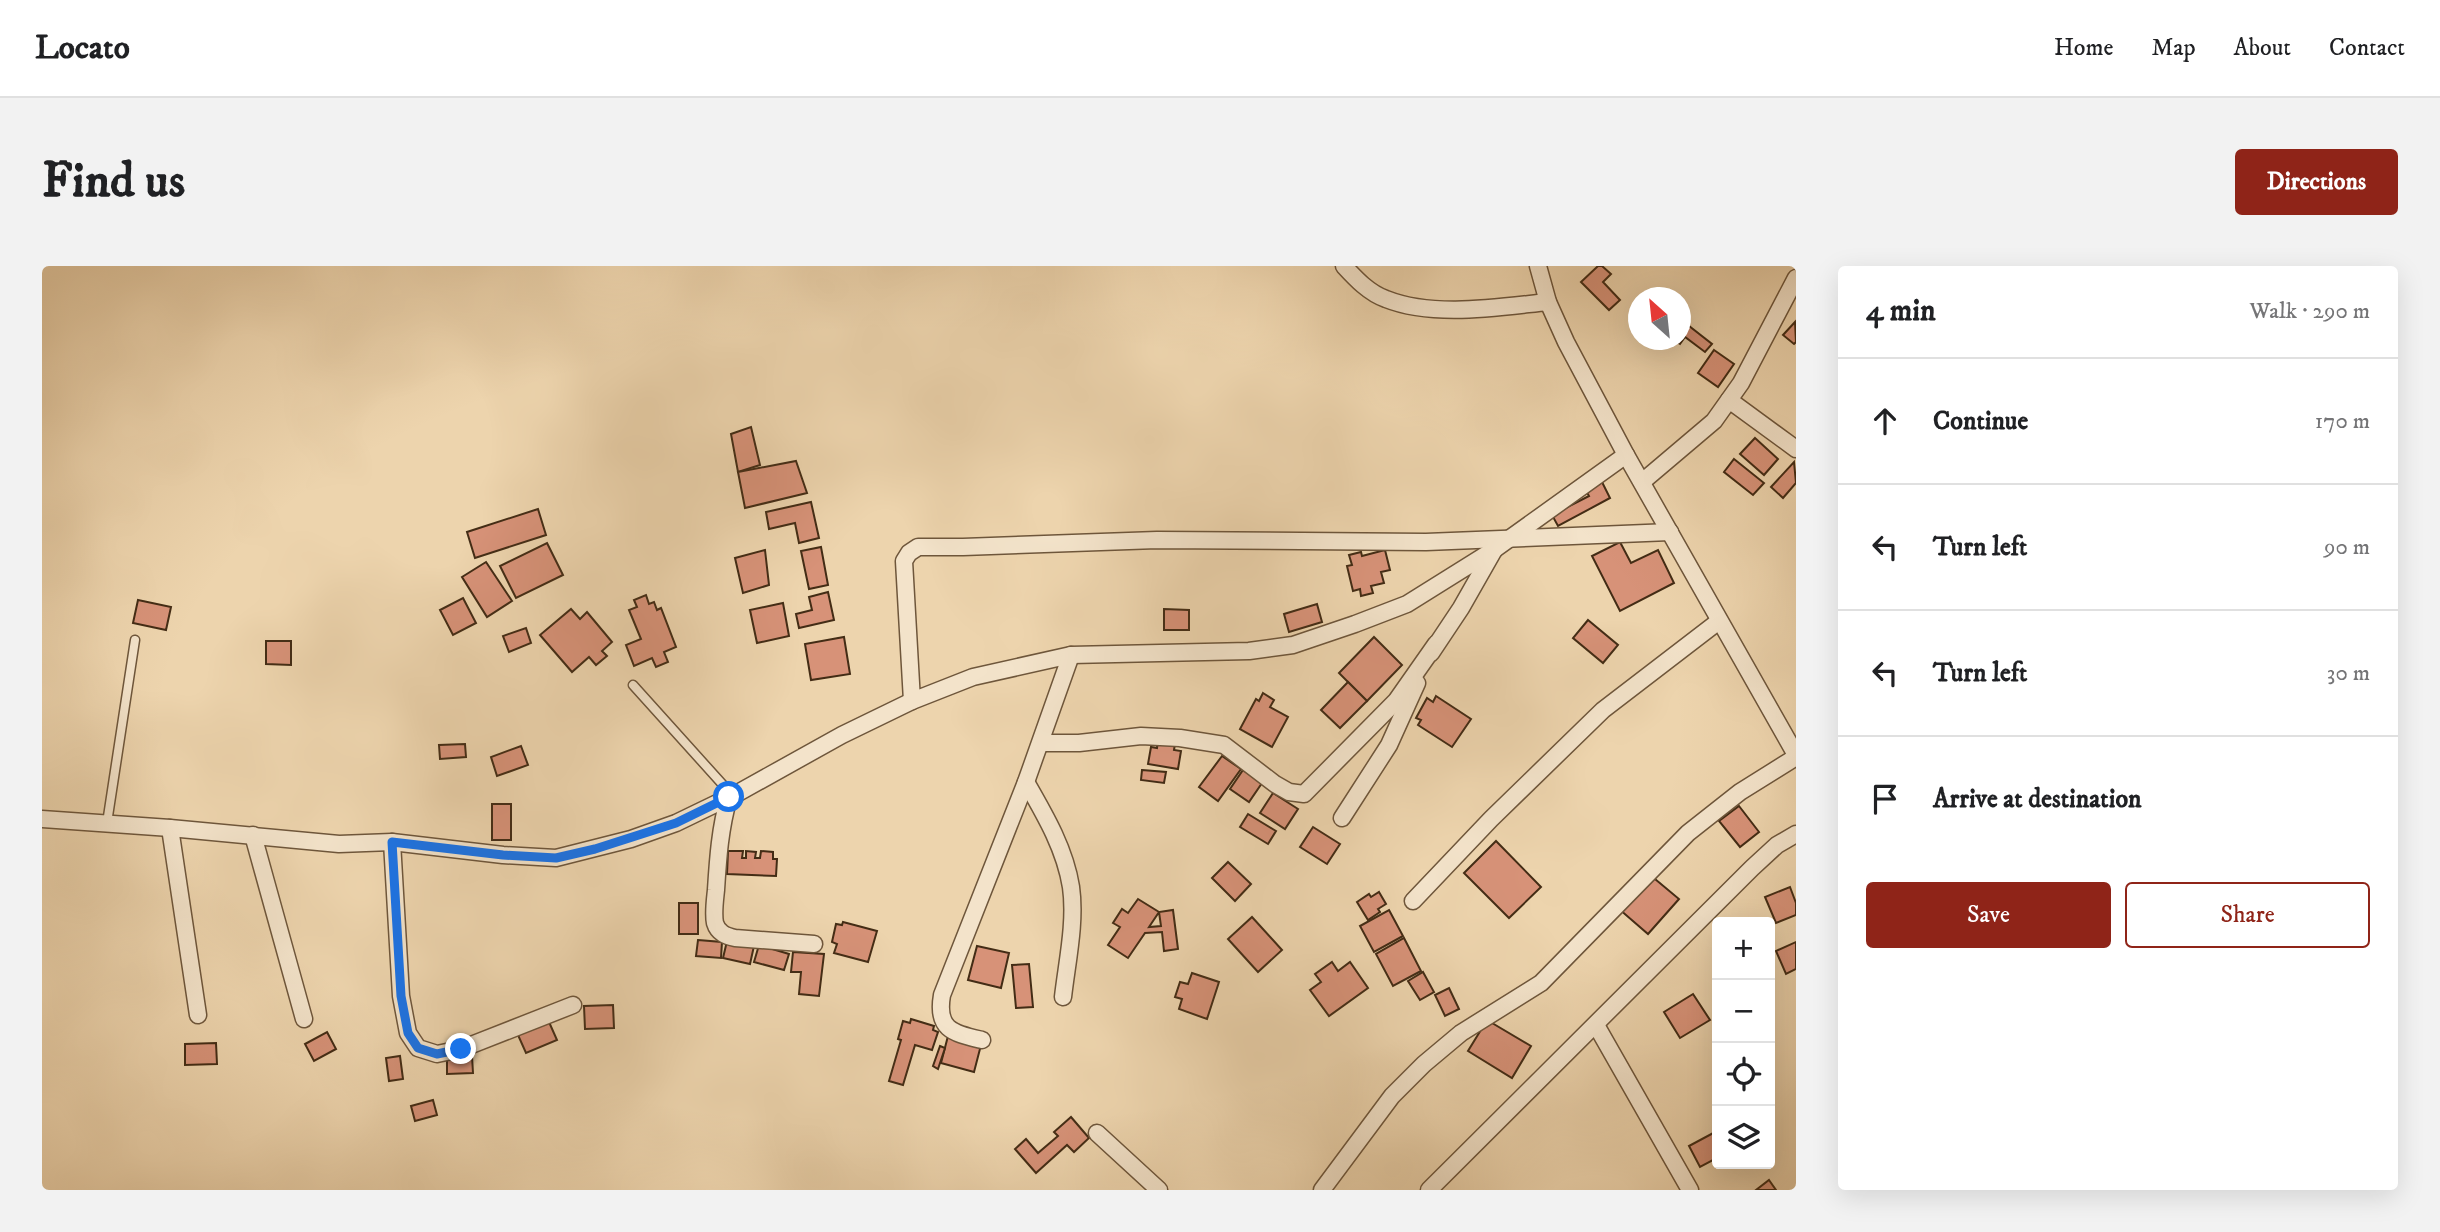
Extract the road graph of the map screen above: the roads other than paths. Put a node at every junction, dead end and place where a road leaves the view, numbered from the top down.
1 (1344, 266) edge
2 (1538, 266) edge
3 (1796, 278) edge
4 (1548, 302) junction
5 (1729, 400) junction
6 (1796, 449) edge
7 (1626, 455) junction
8 (1642, 482) junction
9 (1670, 532) junction
10 (1500, 544) junction
11 (1719, 621) junction
12 (135, 640) dead end
13 (1436, 644) junction
14 (1071, 655) junction
15 (633, 685) dead end
16 (912, 701) junction
17 (1041, 743) junction
18 (1796, 756) edge
19 (1026, 782) junction
20 (731, 797) junction
21 (1342, 818) dead end
22 (42, 819) edge
23 (107, 823) junction
24 (170, 828) junction
25 (1796, 834) edge
26 (253, 835) junction
27 (392, 842) junction
28 (1413, 901) dead end
29 (814, 944) dead end
30 (1063, 997) dead end
31 (573, 1005) dead end
32 (198, 1014) dead end
33 (304, 1019) dead end
34 (1596, 1025) junction
35 (982, 1040) dead end
36 (1097, 1133) dead end
37 (1159, 1190) edge
38 (1322, 1190) edge
39 (1429, 1190) edge
40 (1690, 1190) edge

1 - 4 street
2 - 4 street
3 - 5 street
4 - 7 street
5 - 6 street
5 - 8 street
7 - 8 street
7 - 10 street
8 - 9 street
9 - 10 street
9 - 11 street
10 - 13 street
10 - 14 street
10 - 16 street
11 - 18 street
11 - 28 street
12 - 23 lane
13 - 17 street
13 - 21 street
14 - 16 street
14 - 17 street
15 - 20 lane
16 - 20 street
17 - 19 street
18 - 38 street
19 - 30 street
19 - 35 street
20 - 27 street
20 - 29 street
22 - 23 street
23 - 24 street
24 - 26 street
24 - 32 street
25 - 34 street
26 - 27 street
26 - 33 street
27 - 31 street
34 - 39 street
34 - 40 street
36 - 37 street

